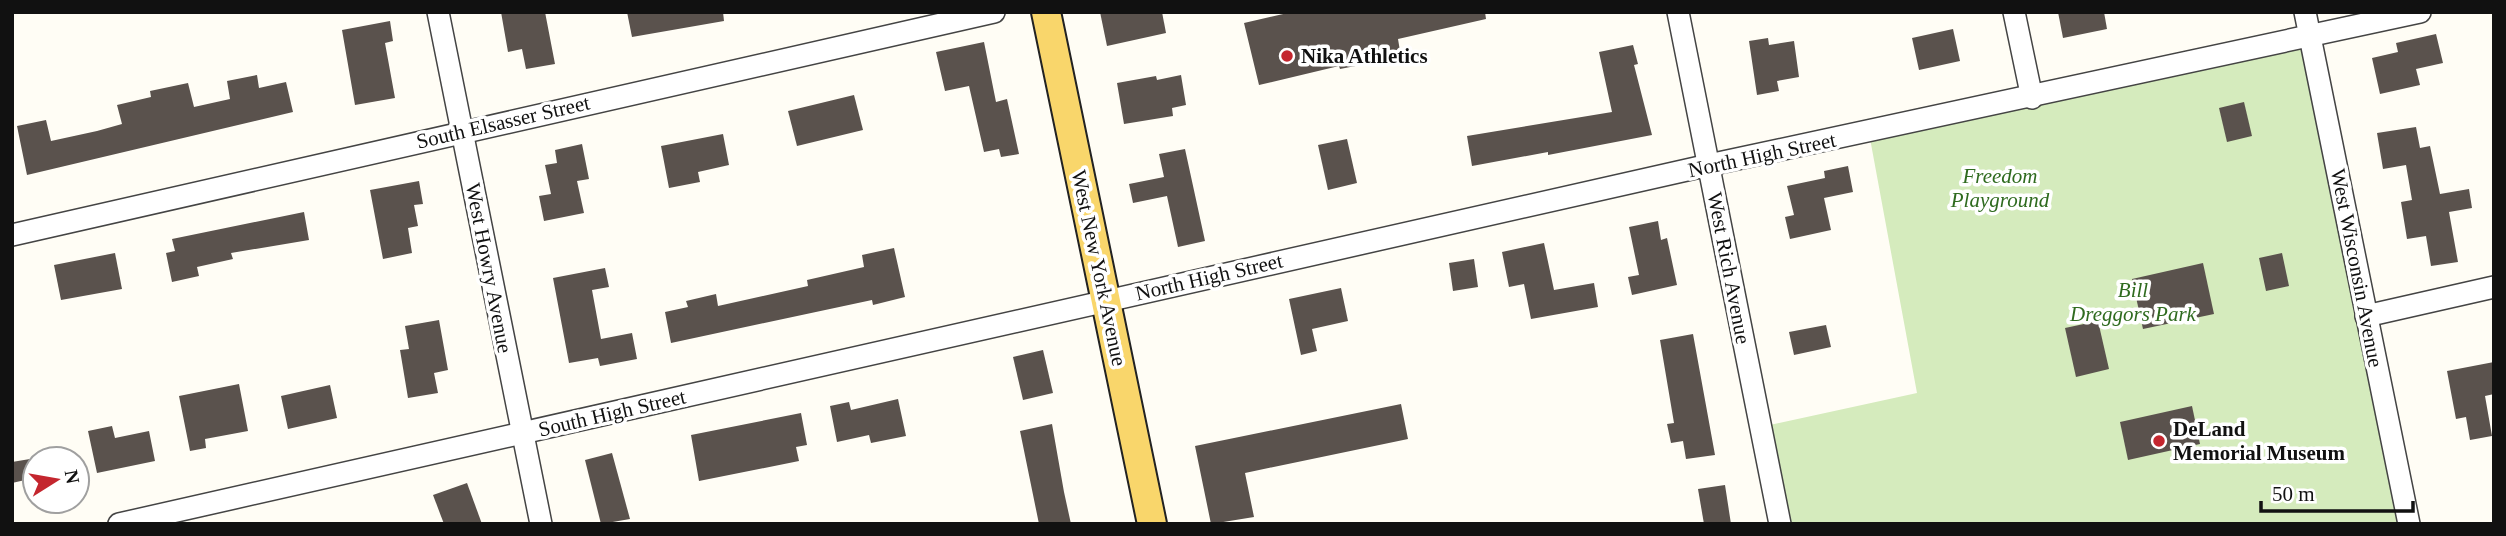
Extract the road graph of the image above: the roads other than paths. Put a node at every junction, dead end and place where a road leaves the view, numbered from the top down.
1 (438, 12) edge
2 (994, 12) edge
3 (1046, 12) edge
4 (1678, 12) edge
5 (2014, 12) edge
6 (2305, 12) edge
7 (2420, 12) edge
8 (2310, 34) junction
9 (2032, 98) junction
10 (462, 131) junction
11 (1709, 165) junction
12 (12, 235) edge
13 (2494, 287) edge
14 (1105, 300) junction
15 (2366, 316) junction
16 (523, 433) junction
17 (118, 524) edge
18 (541, 524) edge
19 (1152, 524) edge
20 (1780, 524) edge
21 (2409, 524) edge

1 - 10 street, West Howry Avenue
2 - 10 street, South Elsasser Street
3 - 14 main road, West New York Avenue
4 - 11 street, West Rich Avenue
5 - 9 street
6 - 8 street, West Wisconsin Avenue
7 - 8 street, North High Street
8 - 9 street, North High Street
8 - 15 street, West Wisconsin Avenue
9 - 11 street, North High Street
10 - 12 street, South Elsasser Street
10 - 16 street, West Howry Avenue
11 - 14 street, North High Street
11 - 20 street, West Rich Avenue
13 - 15 street
14 - 16 street, South High Street
14 - 19 main road, West New York Avenue
15 - 21 street, West Wisconsin Avenue
16 - 17 street, South High Street
16 - 18 street, West Howry Avenue

